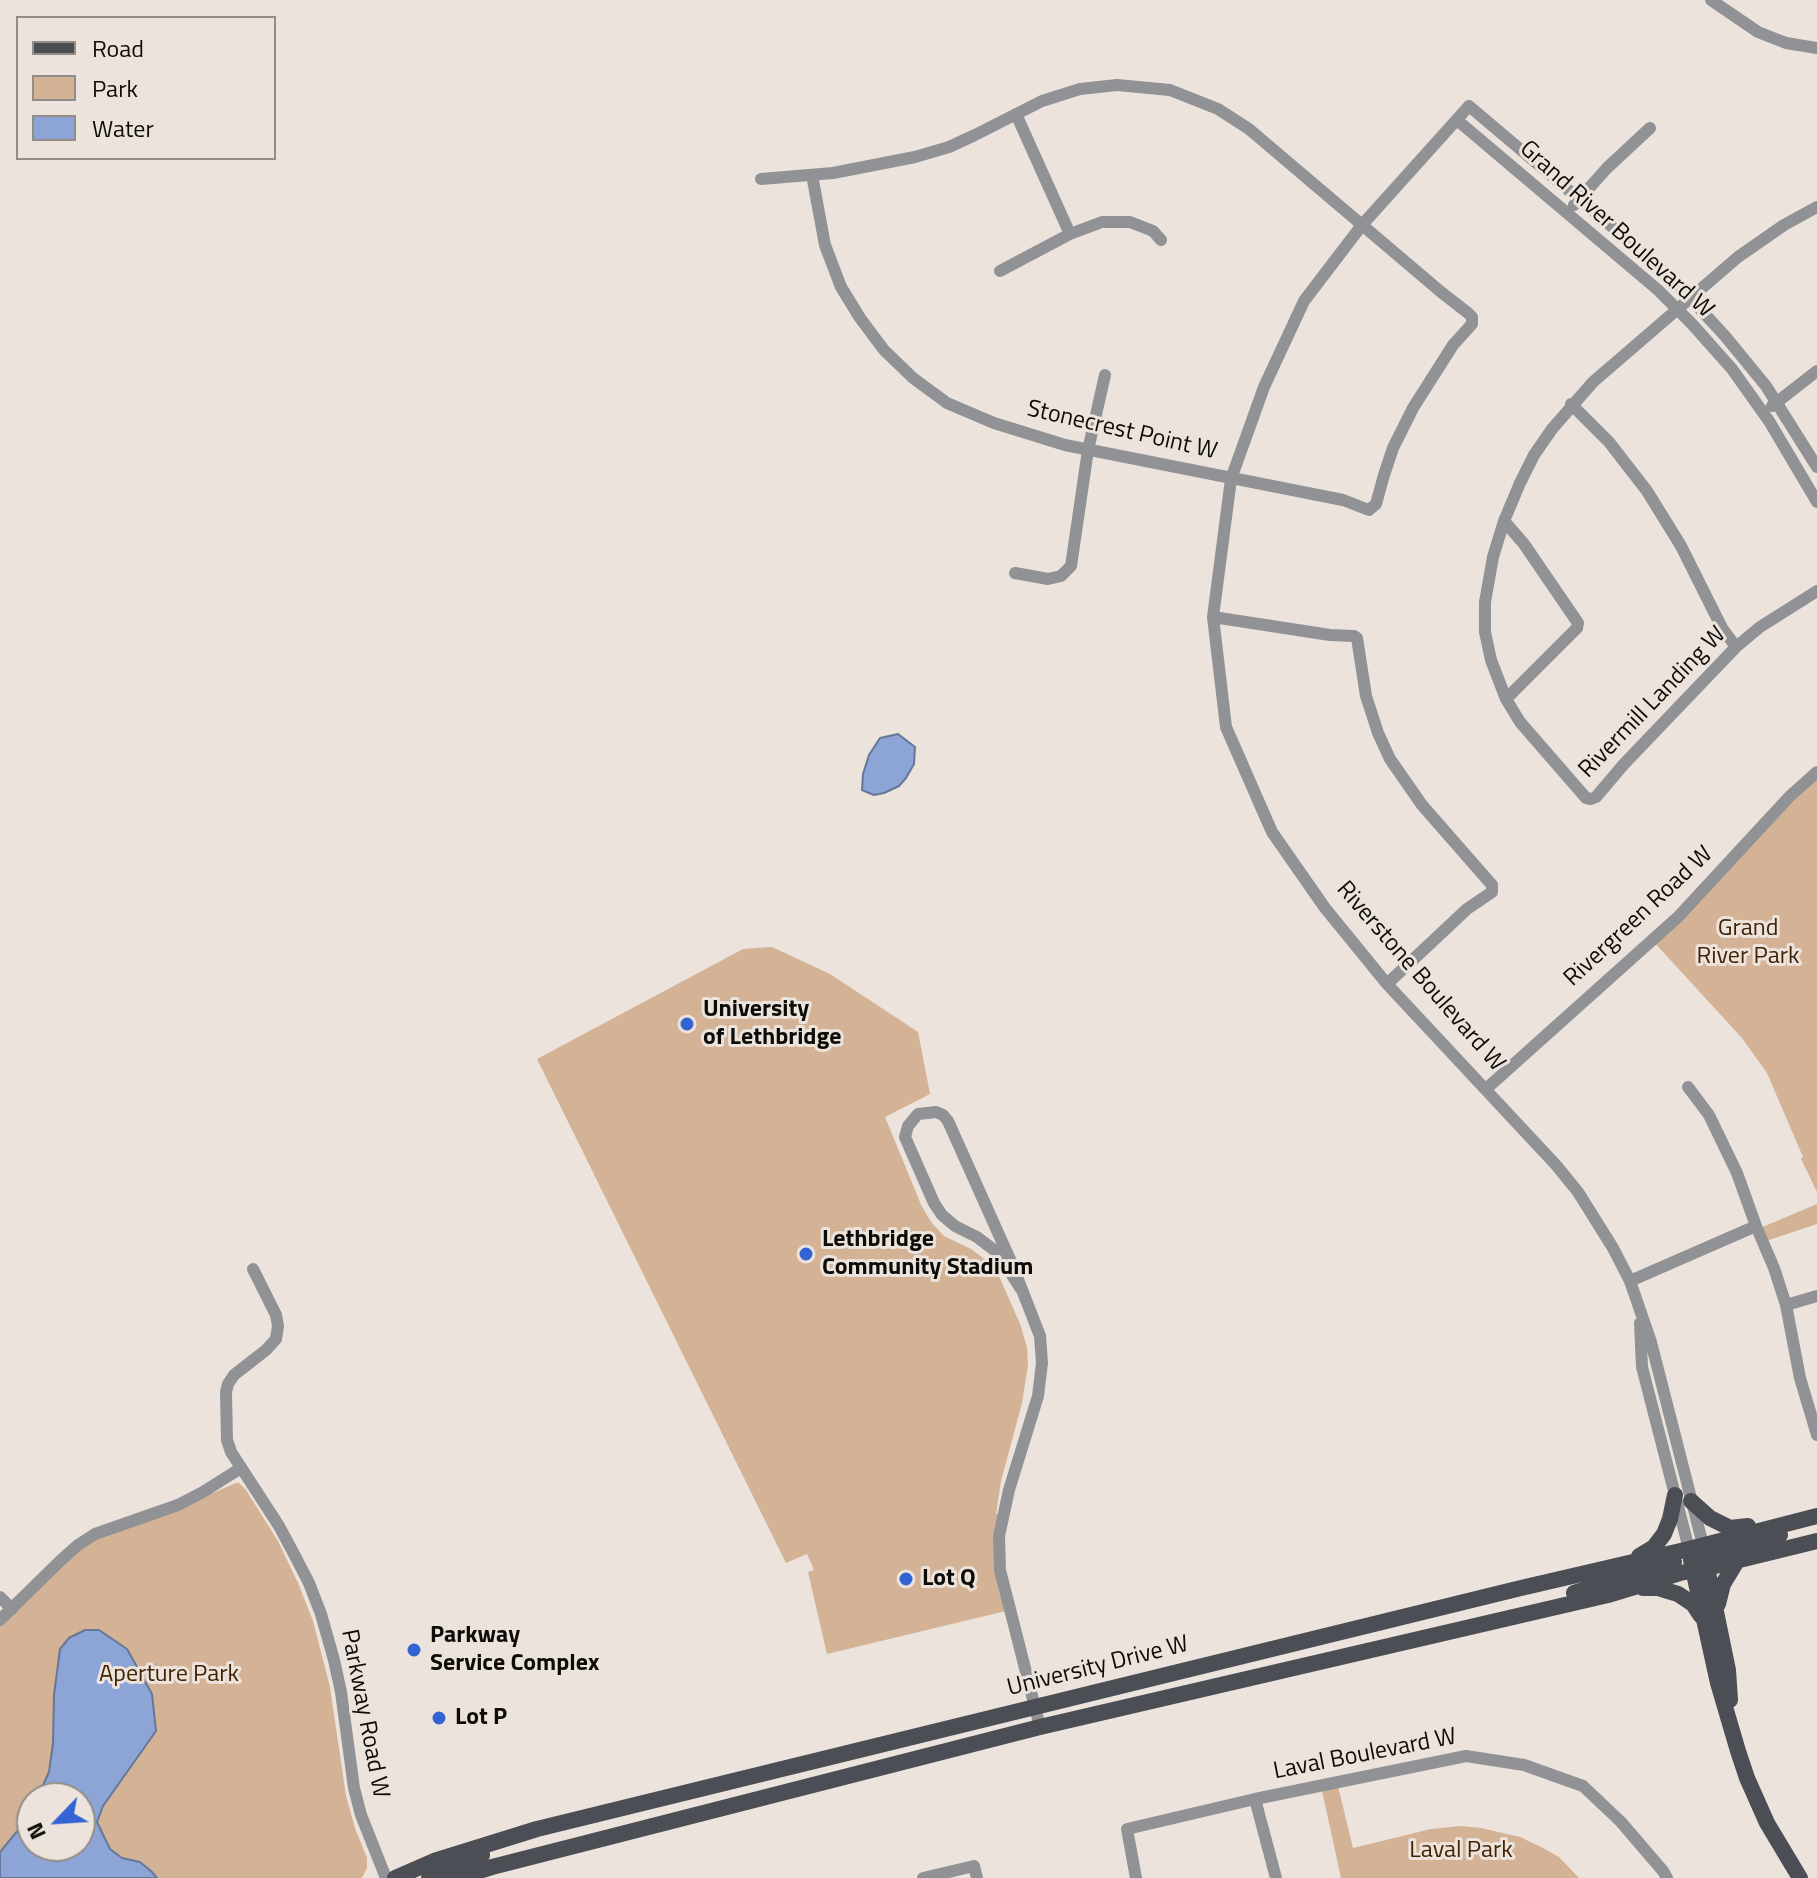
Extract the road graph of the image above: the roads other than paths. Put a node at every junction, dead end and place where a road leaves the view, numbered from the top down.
1 (1714, 1) edge
2 (1817, 48) edge
3 (1469, 106) joint
4 (1016, 114) junction
5 (1457, 120) junction
6 (1650, 128) dead end
7 (812, 175) junction
8 (761, 179) dead end
9 (1580, 200) junction
10 (1817, 207) edge
11 (1566, 212) junction
12 (1362, 225) junction
13 (1070, 234) junction
14 (1161, 240) dead end
15 (1000, 271) dead end
16 (1690, 298) junction
17 (1677, 309) junction
18 (1817, 371) edge
19 (1105, 375) dead end
20 (1776, 403) junction
21 (1571, 404) junction
22 (1764, 414) junction
23 (1088, 450) junction
24 (1817, 467) edge
25 (1231, 479) junction
26 (1817, 502) edge
27 (1504, 521) junction
28 (1015, 573) dead end
29 (1817, 591) edge
30 (1213, 617) junction
31 (1736, 647) junction
32 (1506, 699) junction
33 (1817, 772) edge
34 (1387, 984) junction
35 (1688, 1087) dead end
36 (1486, 1089) junction
37 (1756, 1226) junction
38 (253, 1269) dead end
39 (1630, 1281) junction
40 (1021, 1289) junction
41 (1817, 1296) edge
42 (1786, 1305) junction
43 (1639, 1308) junction
44 (1817, 1435) edge
45 (241, 1468) junction
46 (1675, 1495) junction
47 (1691, 1501) junction
48 (1817, 1515) edge
49 (1817, 1524) edge
50 (1817, 1541) edge
51 (1698, 1558) junction
52 (1737, 1561) junction
53 (1622, 1564) junction
54 (1628, 1590) junction
55 (0, 1597) edge
56 (1716, 1610) junction
57 (4, 1615) edge
58 (1705, 1625) junction
59 (1463, 1628) junction
60 (1035, 1708) junction
61 (1040, 1727) junction
62 (1731, 1730) junction
63 (1255, 1799) junction
64 (506, 1838) junction
65 (386, 1878) edge
66 (395, 1878) edge
67 (429, 1878) edge
68 (457, 1878) edge
69 (923, 1878) edge
70 (977, 1878) edge
71 (1136, 1878) edge
72 (1276, 1878) edge
73 (1667, 1878) edge
74 (1800, 1878) edge

1 - 2 street
3 - 5 street, Riverstone Boulevard W
3 - 9 street, Grand River Boulevard W
4 - 7 street
4 - 12 street
4 - 13 street
5 - 11 street, Grand River Boulevard W
5 - 12 street, Riverstone Boulevard W
6 - 9 street
7 - 8 street
7 - 23 street, Stonecrest Point W
9 - 11 street
9 - 16 street, Grand River Boulevard W
10 - 16 street, Rivermill Landing W
11 - 17 street, Grand River Boulevard W
12 - 25 street, Riverstone Boulevard W
12 - 25 street, Stonecrest Point W
13 - 14 street
13 - 15 street
16 - 17 street, Rivermill Landing W
16 - 20 street, Grand River Boulevard W
17 - 21 street, Rivermill Landing W
17 - 22 street, Grand River Boulevard W
18 - 20 street
19 - 23 street
20 - 22 street
20 - 24 street, Grand River Boulevard W
21 - 27 street, Rivermill Landing W
21 - 31 street
22 - 26 street, Grand River Boulevard W
23 - 25 street, Stonecrest Point W
23 - 28 street
25 - 30 street, Riverstone Boulevard W
27 - 32 street, Rivermill Landing W
27 - 32 street
29 - 31 street, Rivermill Landing W
30 - 34 street, Riverstone Boulevard W
30 - 34 street
31 - 32 street, Rivermill Landing W
33 - 36 street, Rivergreen Road W
34 - 36 street, Riverstone Boulevard W
35 - 37 street
36 - 39 street, Riverstone Boulevard W
37 - 39 street
37 - 42 street
38 - 45 street, Parkway Road W
39 - 43 street, Riverstone Boulevard W
40 - 40 street
40 - 60 street
41 - 42 street
42 - 44 street
43 - 46 street, Riverstone Boulevard W
43 - 47 street, Riverstone Boulevard W
45 - 57 street
45 - 65 street, Parkway Road W
46 - 51 street, Riverstone Boulevard W
46 - 53 main road
47 - 48 main road
47 - 51 street, Riverstone Boulevard W
48 - 51 main road, University Drive W
49 - 51 main road
50 - 52 main road
51 - 52 main road
51 - 53 main road, University Drive W
51 - 54 main road, University Drive W
51 - 56 main road
51 - 58 main road
51 - 59 main road
52 - 56 main road
53 - 60 main road, University Drive W
54 - 58 main road
54 - 59 main road, University Drive W
55 - 57 street
56 - 62 main road
58 - 62 main road
59 - 61 main road, University Drive W
60 - 61 street
60 - 64 main road, University Drive W
61 - 68 main road, University Drive W
62 - 74 main road
63 - 71 street, Laval Boulevard W
63 - 72 street
63 - 73 street, Laval Boulevard W
64 - 66 main road, University Drive W
64 - 67 main road
69 - 70 street

